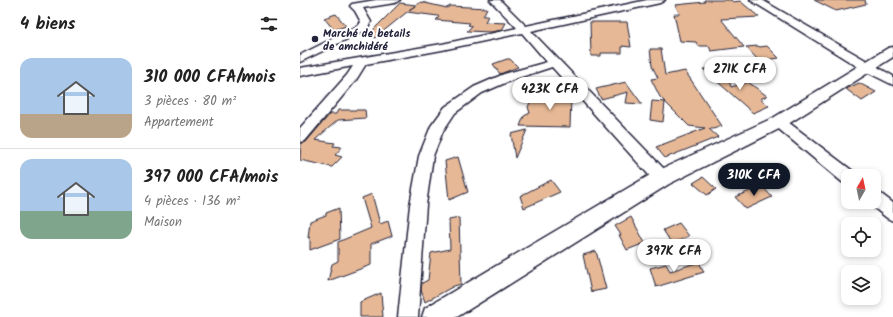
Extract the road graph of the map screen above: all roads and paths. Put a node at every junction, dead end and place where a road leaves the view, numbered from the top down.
1 (395, 0) edge
2 (495, 0) edge
3 (660, 0) edge
4 (755, 0) edge
5 (632, 3) edge
6 (524, 29) junction
7 (893, 51) edge
8 (300, 59) edge
9 (361, 62) junction
10 (554, 63) junction
11 (867, 67) junction
12 (300, 72) edge
13 (893, 81) edge
14 (779, 122) junction
15 (300, 137) edge
16 (841, 172) edge
17 (662, 178) junction
18 (881, 204) edge
19 (893, 213) edge
20 (408, 317) edge
21 (434, 317) edge

1 - 8 street
2 - 6 street
3 - 5 street
4 - 11 street
5 - 6 street
6 - 9 street
6 - 10 street
7 - 11 street
9 - 12 street
9 - 15 street
10 - 17 street
10 - 20 street
11 - 13 street
11 - 14 street
14 - 16 street
14 - 17 street
17 - 21 street
18 - 19 street

